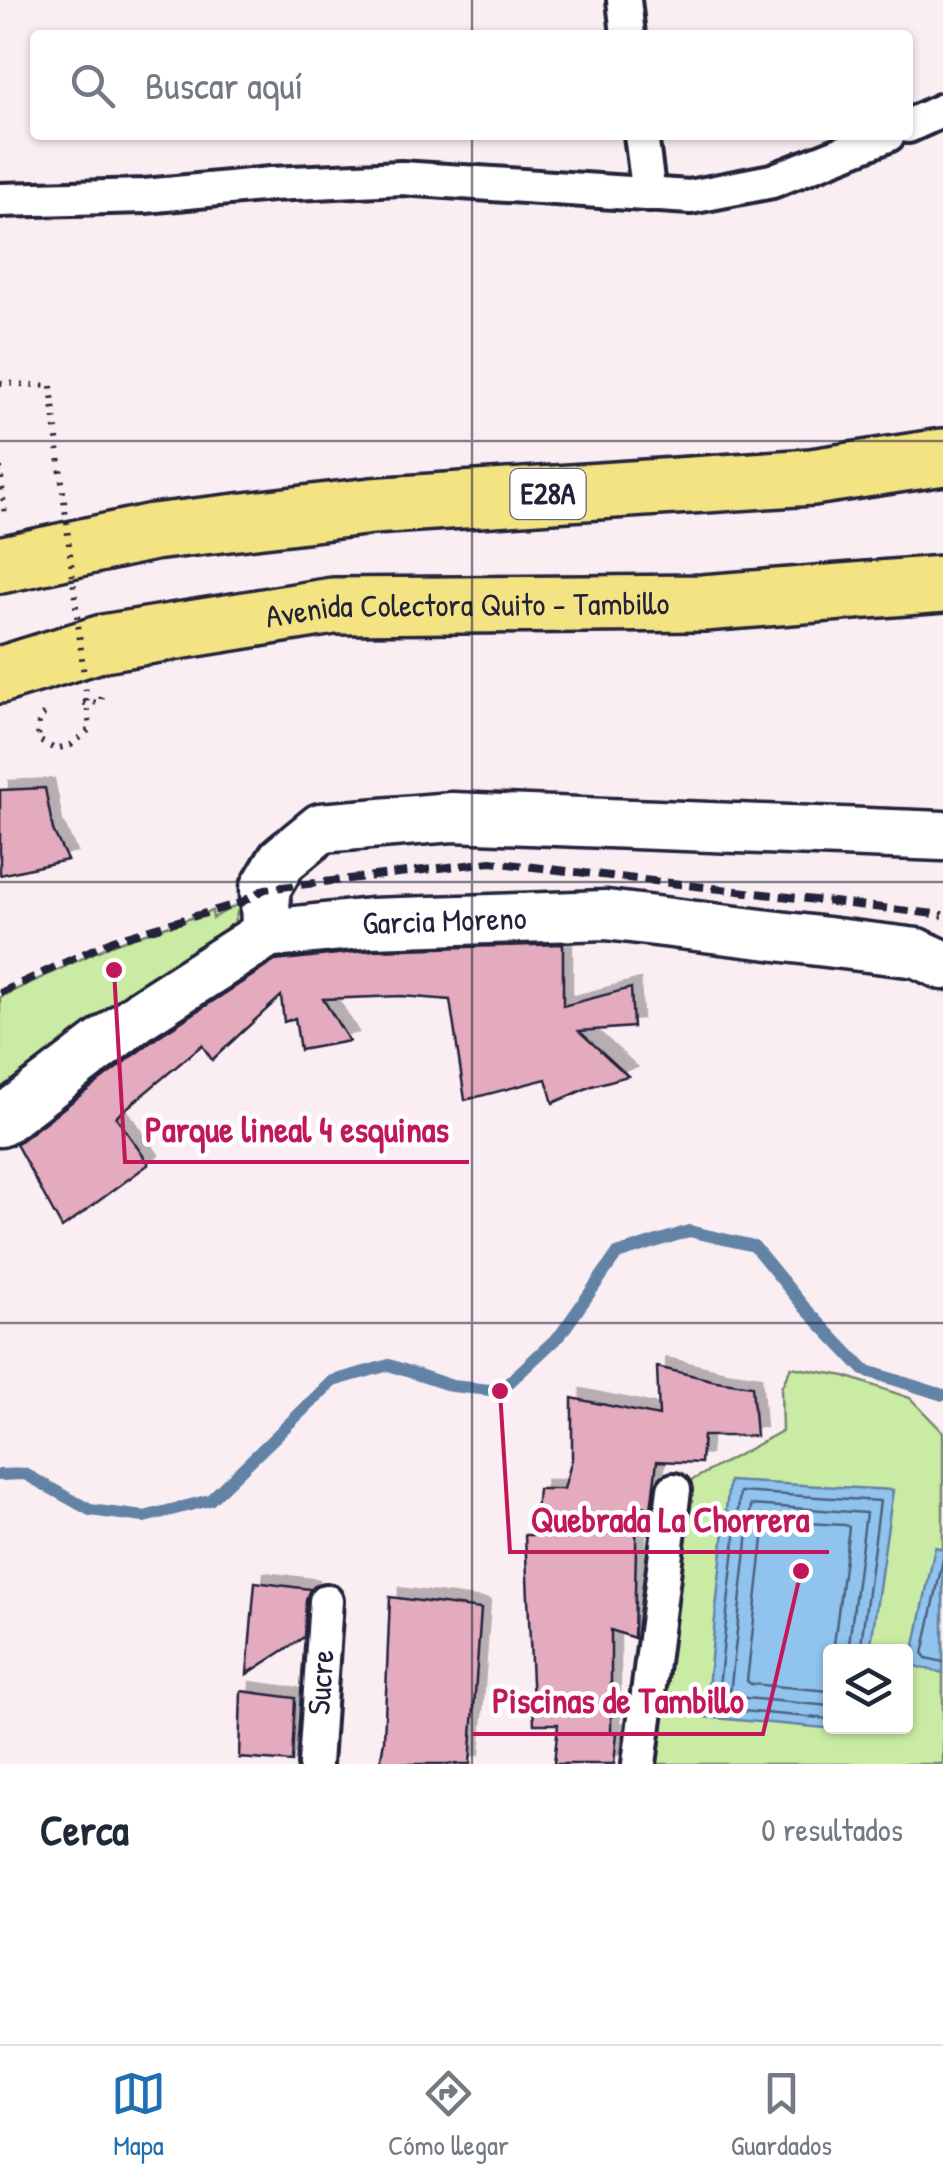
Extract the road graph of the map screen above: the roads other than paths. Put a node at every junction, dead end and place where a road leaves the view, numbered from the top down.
1 (624, 0) edge
2 (627, 30) edge
3 (943, 110) edge
4 (913, 124) edge
5 (642, 140) edge
6 (875, 140) edge
7 (649, 195) junction
8 (0, 200) edge
9 (943, 457) edge
10 (0, 566) edge
11 (943, 584) edge
12 (0, 675) edge
13 (943, 836) edge
14 (266, 934) junction
15 (943, 965) edge
16 (0, 1122) edge
17 (674, 1490) dead end
18 (326, 1602) dead end
19 (315, 1764) edge
20 (639, 1764) edge

1 - 2 street
3 - 4 street
5 - 7 street
6 - 7 street
7 - 8 street
9 - 10 highway, E28A
11 - 12 highway, Avenida Colectora Quito - Tambillo
13 - 14 street
14 - 15 street, Garcia Moreno
14 - 16 street, Garcia Moreno
17 - 20 street
18 - 19 street, Sucre

